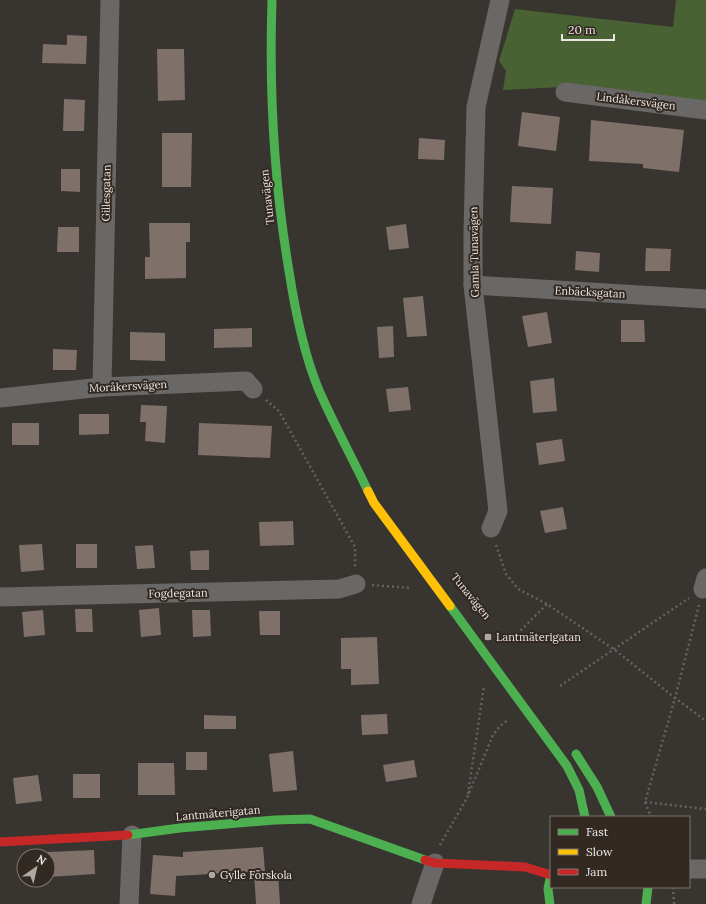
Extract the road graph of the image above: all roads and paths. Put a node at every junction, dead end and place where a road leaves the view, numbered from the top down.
1 (110, 0) edge
2 (272, 0) edge
3 (500, 0) edge
4 (565, 92) dead end
5 (706, 110) edge
6 (473, 285) junction
7 (706, 299) edge
8 (102, 387) junction
9 (318, 387) junction
10 (254, 389) joint
11 (0, 398) edge
12 (491, 528) joint
13 (704, 583) edge
14 (356, 584) junction
15 (419, 589) dead end
16 (450, 590) dead end
17 (0, 597) edge
18 (547, 604) junction
19 (517, 634) dead end
20 (615, 650) junction
21 (483, 682) dead end
22 (560, 686) dead end
23 (675, 698) junction
24 (510, 718) dead end
25 (706, 721) edge
26 (570, 745) dead end
27 (467, 798) junction
28 (646, 802) junction
29 (706, 809) edge
30 (585, 816) edge
31 (610, 816) edge
32 (652, 816) edge
33 (132, 835) junction
34 (0, 842) edge
35 (435, 863) junction
36 (690, 869) edge
37 (706, 869) edge
38 (550, 875) edge
39 (550, 880) edge
40 (648, 888) edge
41 (673, 888) edge
42 (129, 904) edge
43 (421, 904) edge
44 (550, 904) edge
45 (646, 904) edge
46 (674, 904) edge

1 - 8 street, Gillesgatan
2 - 9 street, Tunavägen
3 - 6 street, Gamla Tunavägen
4 - 5 street, Lindåkersvägen
6 - 7 street, Enbäcksgatan
6 - 12 street, Gamla Tunavägen
8 - 10 street, Moråkersvägen
8 - 11 street, Moråkersvägen
9 - 16 street, Tunavägen
9 - 30 street, Tunavägen
10 - 14 path
12 - 18 path
13 - 20 path
13 - 23 path
14 - 15 path
14 - 17 street, Fogdegatan
18 - 19 path
18 - 20 path
20 - 22 path
20 - 23 path
21 - 27 path
23 - 25 path
23 - 28 path
24 - 27 path
26 - 31 street
27 - 35 path
28 - 29 path
28 - 32 path
33 - 34 street, Lantmäterigatan
33 - 35 street, Lantmäterigatan
33 - 42 street
35 - 38 street, Lantmäterigatan
35 - 43 street
36 - 37 street
39 - 44 street
40 - 45 street
41 - 46 path

